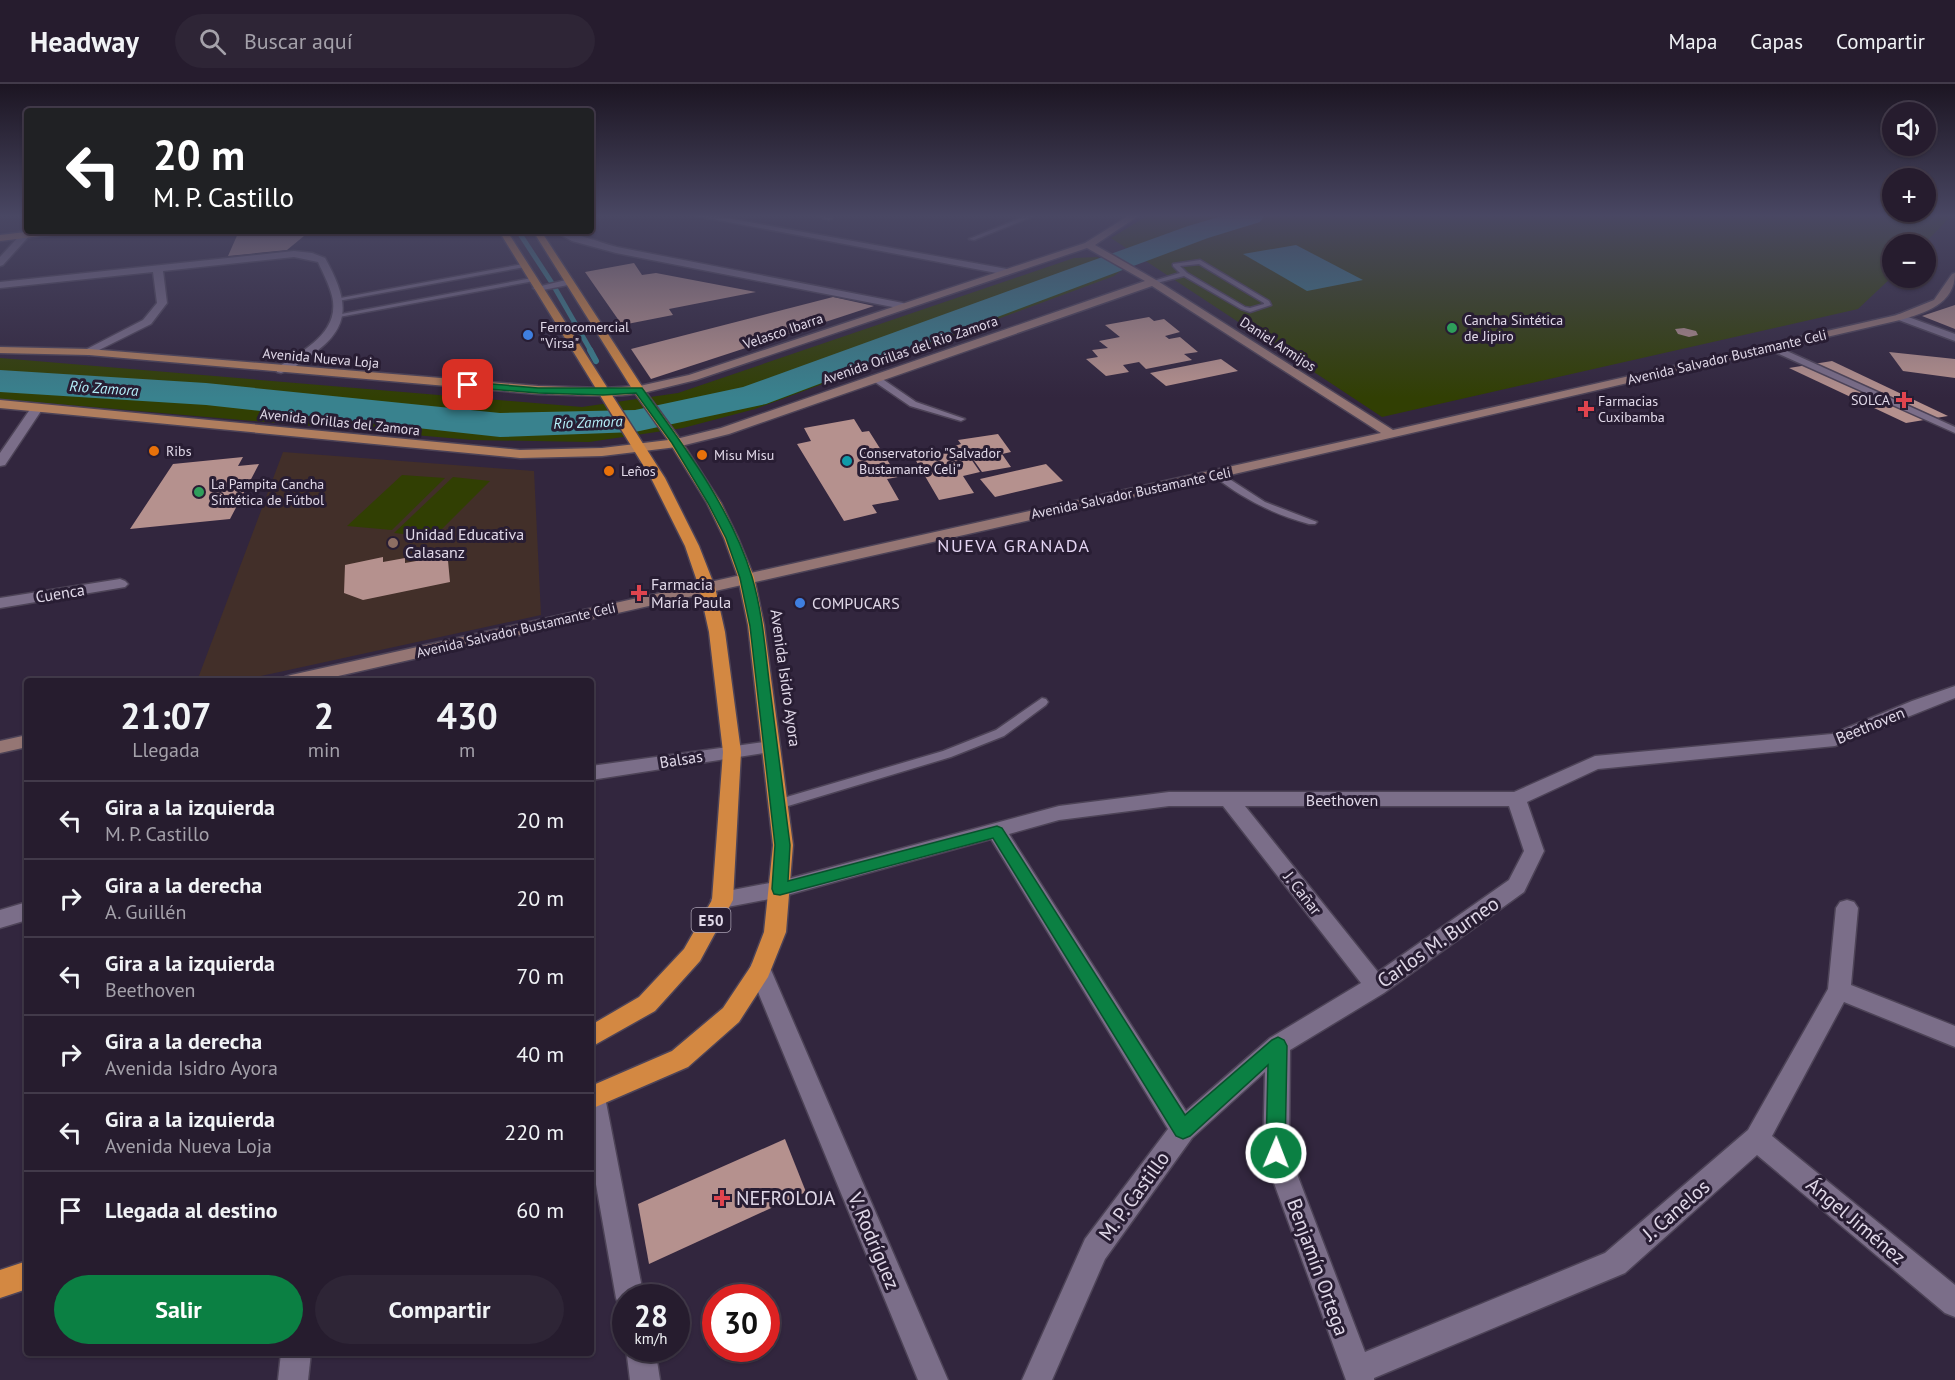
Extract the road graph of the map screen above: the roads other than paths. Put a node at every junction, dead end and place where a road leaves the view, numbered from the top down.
1 (84, 276) edge
2 (159, 276) edge
3 (329, 276) edge
4 (464, 276) edge
5 (530, 276) edge
6 (566, 276) edge
7 (752, 276) edge
8 (993, 276) edge
9 (1143, 276) edge
10 (1175, 276) edge
11 (1189, 276) edge
12 (1224, 276) edge
13 (1955, 276) edge
14 (570, 282) junction
15 (1153, 282) junction
16 (535, 284) junction
17 (0, 285) edge
18 (338, 299) junction
19 (903, 306) junction
20 (339, 315) junction
21 (1900, 317) junction
22 (1955, 338) edge
23 (1773, 348) junction
24 (0, 350) edge
25 (89, 352) junction
26 (281, 370) junction
27 (875, 378) junction
28 (641, 393) junction
29 (606, 396) junction
30 (0, 404) edge
31 (37, 408) junction
32 (961, 419) dead end
33 (1955, 430) edge
34 (1389, 433) junction
35 (675, 441) junction
36 (639, 446) junction
37 (0, 462) edge
38 (1217, 474) junction
39 (1312, 522) dead end
40 (746, 578) junction
41 (120, 584) dead end
42 (707, 586) junction
43 (0, 603) edge
44 (304, 678) edge
45 (1955, 692) edge
46 (1042, 702) dead end
47 (24, 742) edge
48 (0, 747) edge
49 (771, 747) junction
50 (732, 752) junction
51 (594, 773) edge
52 (1515, 799) junction
53 (1229, 801) junction
54 (778, 804) junction
55 (997, 832) junction
56 (780, 889) junction
57 (722, 900) junction
58 (1847, 908) dead end
59 (24, 912) edge
60 (0, 919) edge
61 (760, 970) junction
62 (1376, 986) junction
63 (1839, 990) junction
64 (594, 1035) edge
65 (1955, 1037) edge
66 (1278, 1046) junction
67 (594, 1096) edge
68 (594, 1108) edge
69 (1183, 1130) junction
70 (1757, 1139) junction
71 (627, 1284) edge
72 (1955, 1303) edge
73 (296, 1356) edge
74 (642, 1362) edge
75 (1359, 1375) edge
76 (292, 1380) edge
77 (645, 1380) edge
78 (933, 1380) edge
79 (1037, 1380) edge

1 - 17 street
2 - 25 street
3 - 18 street
4 - 18 lane
5 - 16 highway, E50
6 - 14 highway, Avenida Isidro Ayora
7 - 19 street
8 - 19 main road, Velasco Ibarra
9 - 15 main road, Daniel Armijos
10 - 15 lane
11 - 12 lane
13 - 21 main road, Avenida Salvador Bustamante Celi
14 - 16 street
14 - 28 highway, Avenida Isidro Ayora
15 - 27 main road, Avenida Orillas del Rio Zamora
15 - 34 main road, Daniel Armijos
16 - 20 lane
16 - 29 highway, E50
18 - 20 street
19 - 28 main road, Velasco Ibarra
20 - 26 street
21 - 22 street
21 - 23 main road, Avenida Salvador Bustamante Celi
23 - 33 lane
23 - 34 main road, Avenida Salvador Bustamante Celi
24 - 25 main road, Avenida Nueva Loja
25 - 26 main road, Avenida Nueva Loja
26 - 29 main road, Avenida Nueva Loja
27 - 32 lane
27 - 35 main road, Avenida Orillas del Rio Zamora
28 - 29 main road, Avenida Nueva Loja
28 - 35 highway, Avenida Isidro Ayora
29 - 36 highway, E50
30 - 31 main road, Avenida Orillas del Zamora
31 - 36 main road, Avenida Orillas del Zamora
31 - 37 street
34 - 38 main road, Avenida Salvador Bustamante Celi
35 - 36 main road, Avenida Orillas del Zamora
35 - 40 highway, Avenida Isidro Ayora
36 - 42 highway, E50
38 - 39 lane
38 - 40 main road, Avenida Salvador Bustamante Celi
40 - 42 main road, Avenida Salvador Bustamante Celi
40 - 49 highway, Avenida Isidro Ayora
41 - 43 street, Cuenca
42 - 44 main road, Avenida Salvador Bustamante Celi
42 - 50 highway, E50
45 - 52 street, Beethoven
46 - 54 lane
47 - 48 main road
49 - 50 street, Balsas
49 - 54 highway, Avenida Isidro Ayora
50 - 51 street, Balsas
50 - 57 highway, E50
52 - 53 street, Beethoven
52 - 62 street, Carlos M. Burneo
53 - 55 street, Beethoven
53 - 62 street, J. Cañar
54 - 56 highway, Avenida Isidro Ayora
55 - 56 street, Beethoven
55 - 69 street
56 - 57 street, Beethoven
56 - 61 highway, Avenida Isidro Ayora
57 - 64 highway, E50
58 - 63 street, J. Canelos
59 - 60 street
61 - 67 highway, Avenida Isidro Ayora
61 - 78 street, V. Rodríguez
62 - 66 street, Carlos M. Burneo
63 - 65 street
63 - 70 street, J. Canelos
66 - 69 street, M. P. Castillo
66 - 75 street, Benjamín Ortega
68 - 71 street
69 - 79 street, M. P. Castillo
70 - 72 street, Ángel Jiménez
70 - 75 street, J. Canelos
73 - 76 street
74 - 77 street

